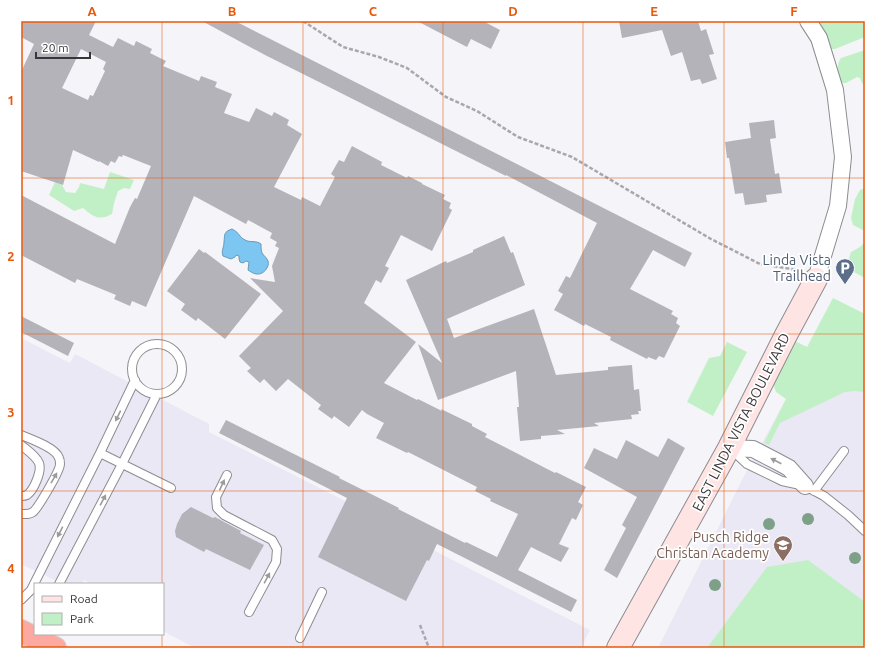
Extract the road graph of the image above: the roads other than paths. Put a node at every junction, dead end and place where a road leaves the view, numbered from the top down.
1 (808, 21) edge
2 (808, 275) joint
3 (135, 380) junction
4 (157, 394) junction
5 (21, 435) edge
6 (21, 445) edge
7 (729, 448) junction
8 (844, 451) dead end
9 (100, 453) junction
10 (122, 464) junction
11 (227, 475) dead end
12 (170, 488) dead end
13 (810, 488) junction
14 (21, 496) edge
15 (21, 514) edge
16 (865, 531) edge
17 (35, 583) edge
18 (60, 583) edge
19 (34, 584) edge
20 (322, 592) dead end
21 (21, 600) edge
22 (249, 612) dead end
23 (27, 635) edge
24 (300, 638) dead end
25 (55, 648) edge
26 (618, 648) edge

1 - 2 street
2 - 7 street, EAST LINDA VISTA BOULEVARD
3 - 4 lane
3 - 4 lane
3 -> 9 lane
4 - 10 lane
15 -> 5 lane
6 - 14 lane
7 - 13 street
7 - 26 street, EAST LINDA VISTA BOULEVARD
8 - 13 lane
9 - 10 lane
9 -> 17 lane
10 - 12 lane
18 -> 10 lane
22 -> 11 lane
13 - 16 lane
19 -> 21 lane
20 - 24 lane
23 - 25 highway

